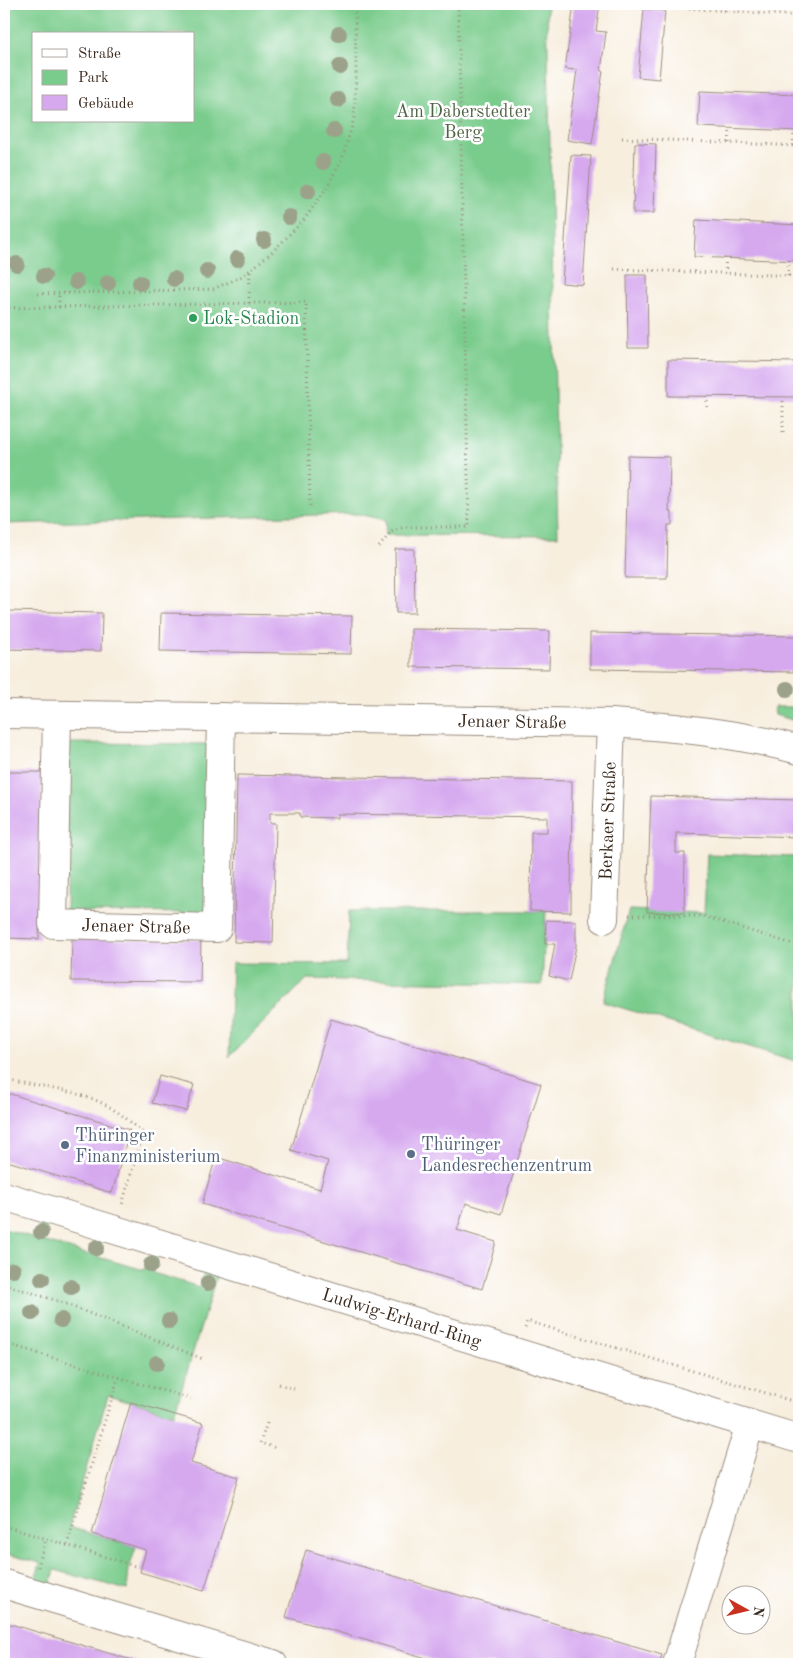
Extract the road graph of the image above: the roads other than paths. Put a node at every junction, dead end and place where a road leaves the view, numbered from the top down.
1 (4, 714) edge
2 (58, 715) junction
3 (221, 716) junction
4 (611, 724) junction
5 (799, 750) edge
6 (604, 917) road end
7 (4, 1196) edge
8 (750, 1424) junction
9 (799, 1439) edge
10 (4, 1584) edge
11 (273, 1664) edge
12 (677, 1664) edge

1 - 2 street, Jenaer Straße
2 - 3 street, Jenaer Straße
2 - 3 street, Jenaer Straße
3 - 4 street, Jenaer Straße
4 - 5 street, Jenaer Straße
4 - 6 street, Berkaer Straße
7 - 8 street, Ludwig-Erhard-Ring
8 - 9 street, Ludwig-Erhard-Ring
8 - 12 street
10 - 11 street

